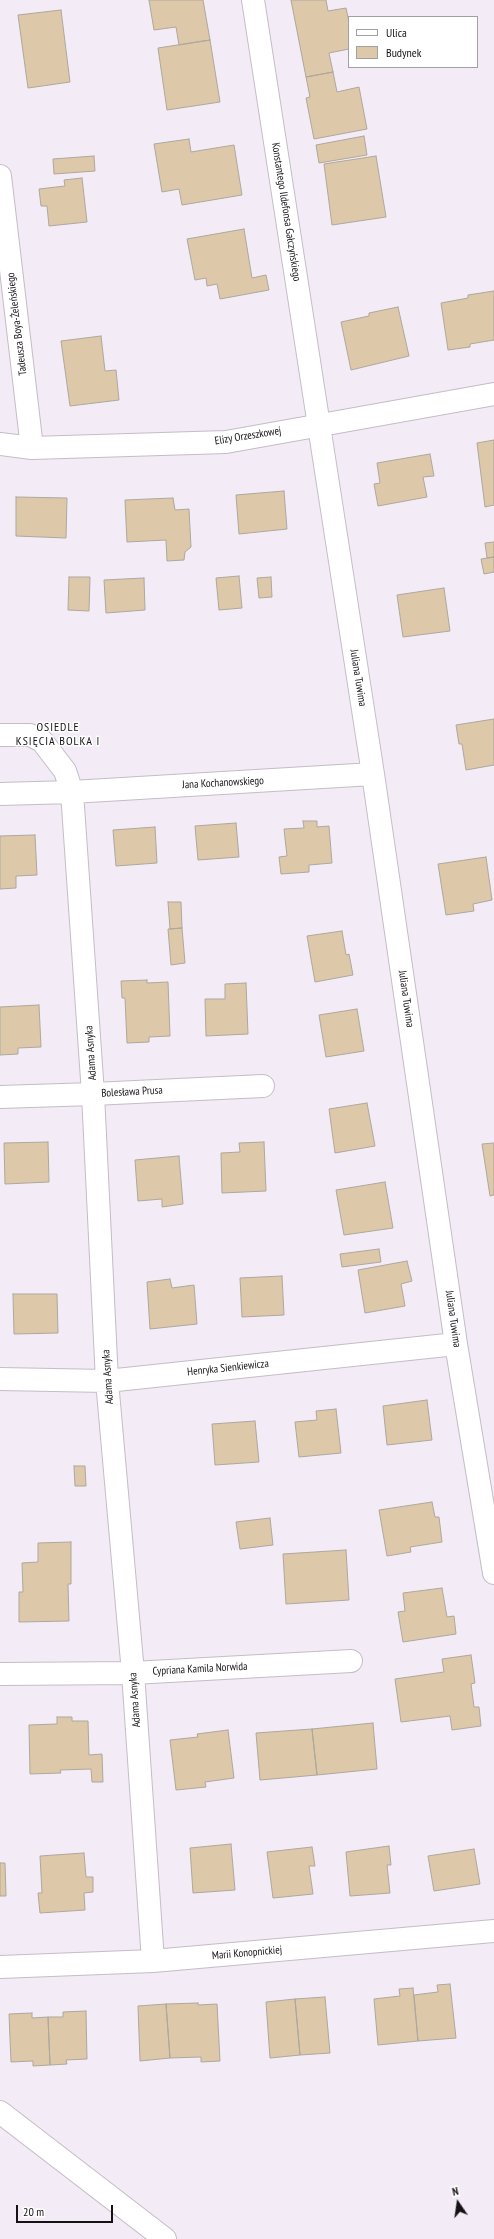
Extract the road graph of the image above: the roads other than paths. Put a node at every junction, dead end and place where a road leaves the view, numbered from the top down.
1 (253, 0) edge
2 (0, 176) edge
3 (494, 394) edge
4 (319, 424) junction
5 (0, 444) edge
6 (32, 448) junction
7 (0, 735) edge
8 (373, 774) junction
9 (72, 792) junction
10 (0, 794) edge
11 (263, 1086) dead end
12 (93, 1094) junction
13 (0, 1097) edge
14 (456, 1344) junction
15 (0, 1379) edge
16 (108, 1381) junction
17 (494, 1573) edge
18 (351, 1661) dead end
19 (133, 1673) junction
20 (0, 1674) edge
21 (494, 1931) edge
22 (153, 1961) junction
23 (0, 1967) edge
24 (0, 2112) edge
25 (165, 2239) edge

1 - 4 street, Konstantego Ildefonsa Gałczyńskiego
2 - 6 street, Tadeusza Boya-Żeleńskiego
3 - 4 street, Elizy Orzeszkowej
4 - 6 street, Elizy Orzeszkowej
4 - 8 street, Juliana Tuwima
5 - 6 street, Elizy Orzeszkowej
7 - 9 street
8 - 9 street, Jana Kochanowskiego
8 - 14 street, Juliana Tuwima
9 - 10 street, Jana Kochanowskiego
9 - 12 street, Adama Asnyka
11 - 12 street, Bolesława Prusa
12 - 13 street, Bolesława Prusa
12 - 16 street, Adama Asnyka
14 - 16 street, Henryka Sienkiewicza
14 - 17 street, Juliana Tuwima
15 - 16 street, Henryka Sienkiewicza
16 - 19 street, Adama Asnyka
18 - 19 street, Cypriana Kamila Norwida
19 - 20 street, Cypriana Kamila Norwida
19 - 22 street, Adama Asnyka
21 - 22 street, Marii Konopnickiej
22 - 23 street, Marii Konopnickiej
24 - 25 street

